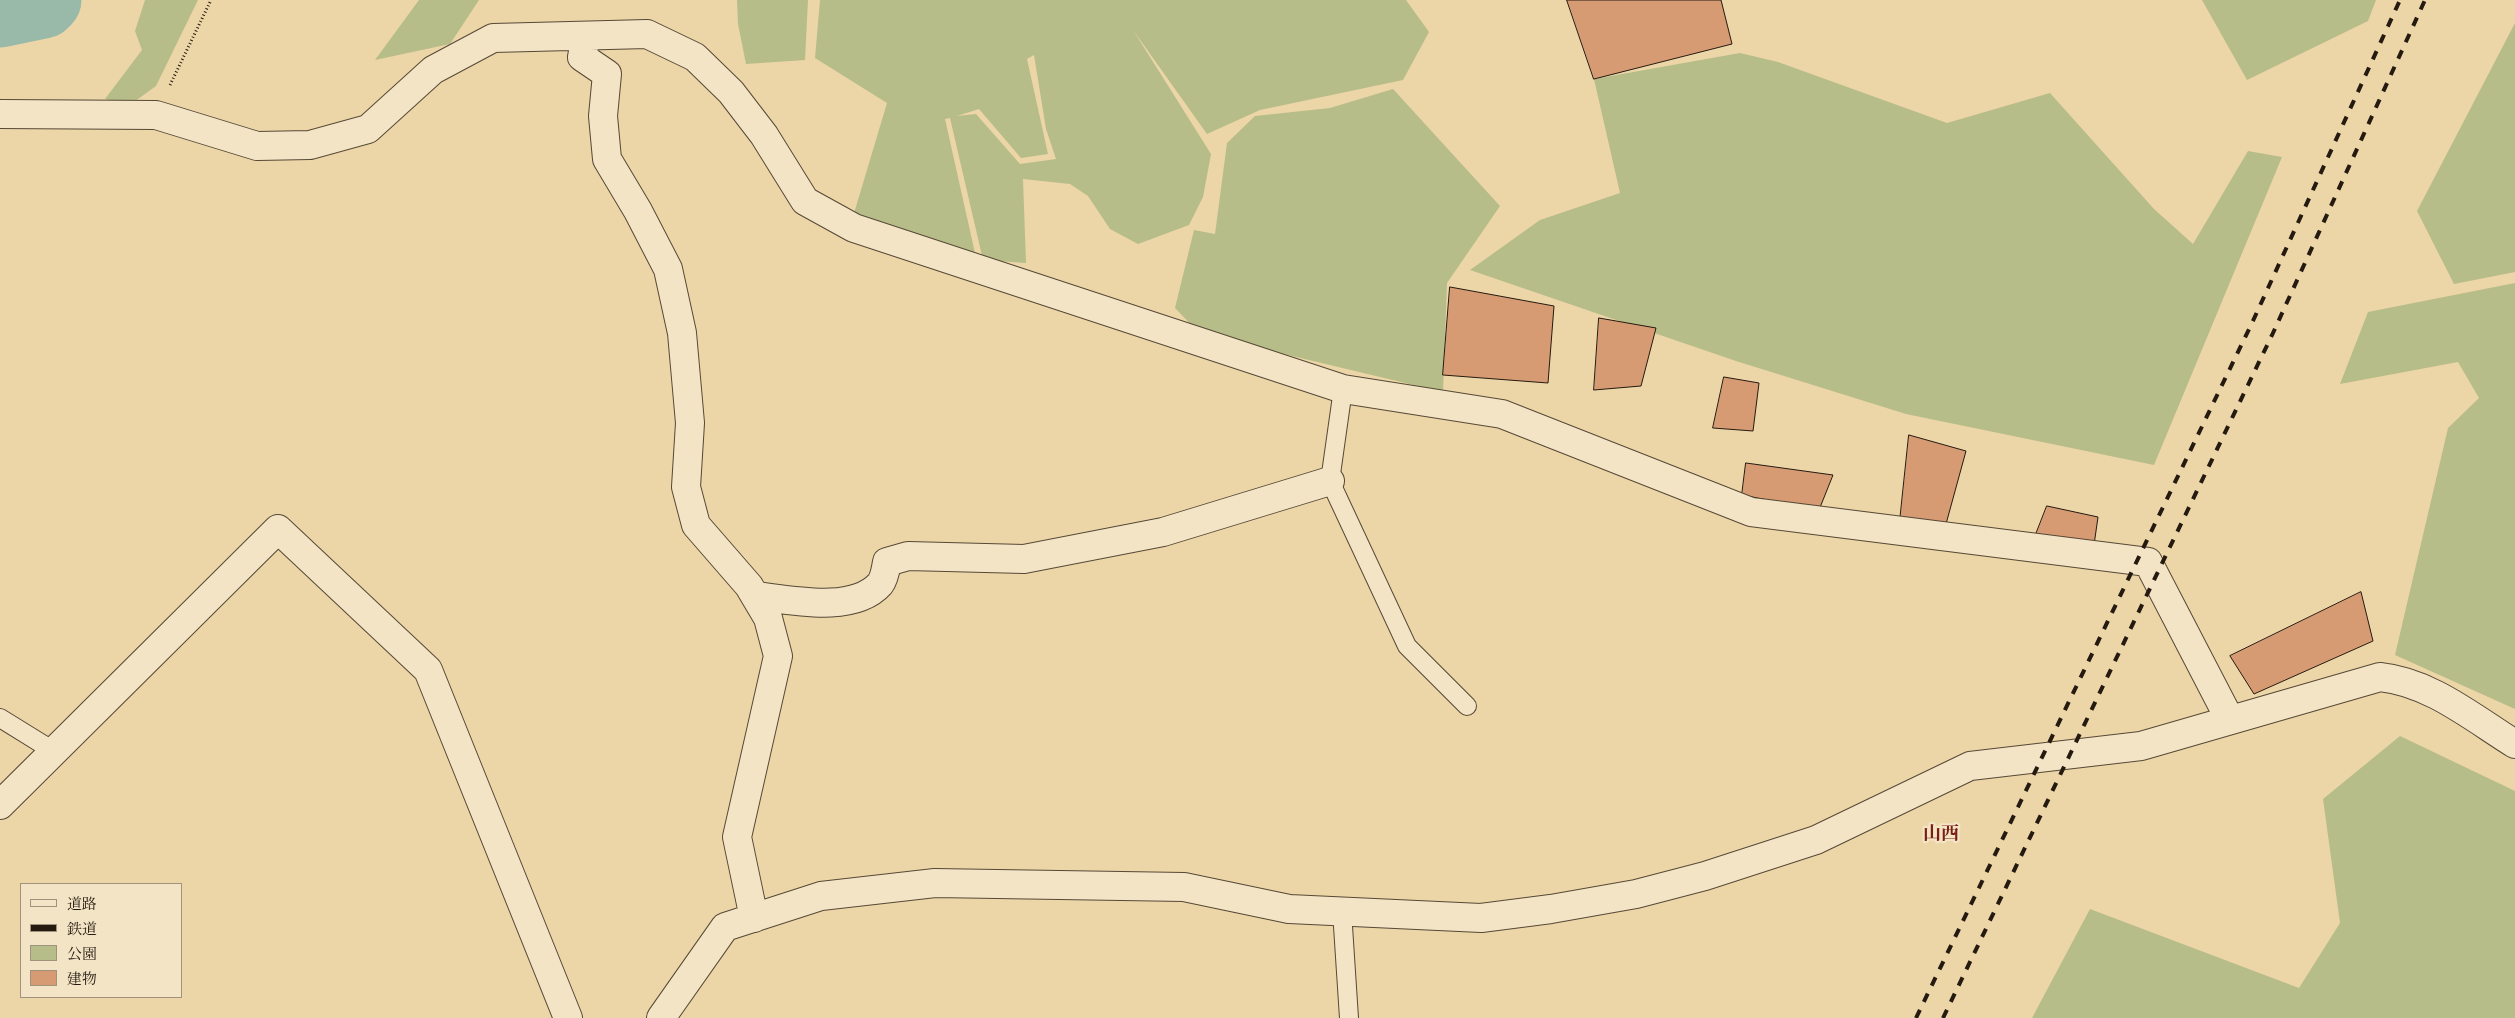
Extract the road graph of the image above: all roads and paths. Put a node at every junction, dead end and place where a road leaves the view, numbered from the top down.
1 (211, 0) edge
2 (586, 36) junction
3 (0, 114) edge
4 (156, 115) junction
5 (1343, 389) junction
6 (1330, 481) junction
7 (755, 596) junction
8 (1467, 706) dead end
9 (0, 718) edge
10 (2230, 720) junction
11 (2515, 744) edge
12 (55, 752) junction
13 (0, 805) edge
14 (1342, 911) junction
15 (754, 918) junction
16 (568, 1018) edge
17 (661, 1018) edge
18 (1348, 1018) edge

1 - 4 path
2 - 4 street
2 - 5 street
2 - 7 street
3 - 4 street
5 - 6 lane
5 - 10 street
6 - 7 street
6 - 8 lane
7 - 15 street
9 - 12 lane
10 - 11 street
10 - 14 street
12 - 13 street
12 - 16 street
14 - 15 street
14 - 18 lane
15 - 17 street

